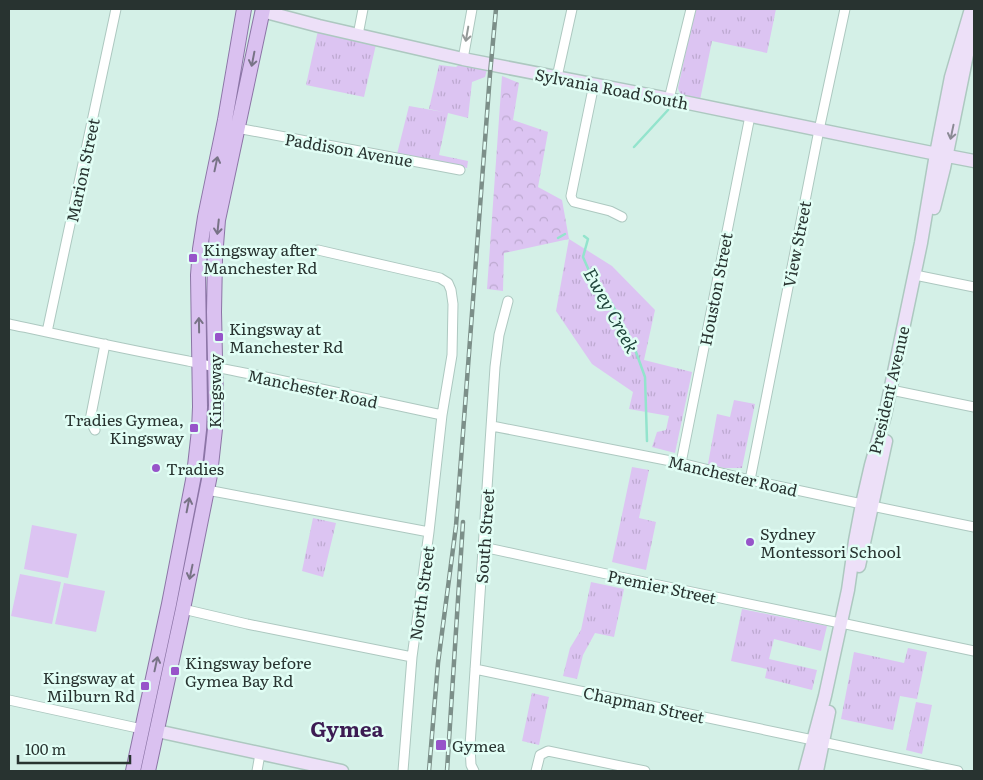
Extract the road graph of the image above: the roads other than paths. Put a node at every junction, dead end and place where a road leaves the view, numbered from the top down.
1 (116, 9) edge
2 (244, 9) edge
3 (363, 9) edge
4 (472, 9) edge
5 (572, 9) edge
6 (691, 9) edge
7 (844, 9) edge
8 (971, 9) edge
9 (259, 10) edge
10 (974, 12) edge
11 (358, 35) junction
12 (462, 59) junction
13 (557, 77) junction
14 (963, 79) edge
15 (594, 84) junction
16 (669, 99) junction
17 (750, 116) junction
18 (238, 128) junction
19 (819, 130) junction
20 (941, 155) junction
21 (974, 161) edge
22 (460, 170) dead end
23 (622, 216) dead end
24 (318, 250) dead end
25 (920, 276) junction
26 (974, 287) edge
27 (508, 301) dead end
28 (9, 324) edge
29 (48, 332) junction
30 (105, 344) junction
31 (200, 364) junction
32 (215, 368) junction
33 (896, 391) junction
34 (974, 407) edge
35 (442, 415) junction
36 (492, 426) junction
37 (95, 430) dead end
38 (681, 463) junction
39 (750, 480) junction
40 (207, 490) junction
41 (867, 505) junction
42 (974, 528) edge
43 (429, 532) junction
44 (483, 548) junction
45 (183, 610) junction
46 (843, 623) junction
47 (974, 651) edge
48 (412, 657) junction
49 (474, 669) junction
50 (9, 700) edge
51 (142, 728) junction
52 (157, 730) junction
53 (818, 741) junction
54 (260, 754) junction
55 (133, 771) edge
56 (148, 771) edge
57 (256, 771) edge
58 (342, 771) edge
59 (403, 771) edge
60 (474, 771) edge
61 (536, 771) edge
62 (645, 771) edge
63 (805, 771) edge
64 (817, 771) edge
65 (958, 771) edge

1 - 29 street, Marion Street
31 -> 2 main road, Kingsway
3 - 11 street
4 -> 12 street
5 - 13 street
6 - 16 street
7 - 19 street, View Street
8 - 14 main road, President Avenue
9 - 11 main road, Sylvania Road South
9 -> 18 main road, Kingsway
10 - 14 main road, President Avenue
11 - 12 main road, Sylvania Road South
12 - 13 main road, Sylvania Road South
13 - 15 main road, Sylvania Road South
14 - 20 main road, President Avenue
15 - 16 main road, Sylvania Road South
15 - 23 street
16 - 17 main road, Sylvania Road South
17 - 19 main road, Sylvania Road South
17 - 38 street, Houston Street
18 - 22 street, Paddison Avenue
18 -> 32 main road, Kingsway
19 - 20 main road, Sylvania Road South
19 - 39 street, View Street
20 - 21 main road, Sylvania Road South
20 - 25 main road, President Avenue
20 - 41 main road, President Avenue
24 - 35 street, North Street
25 - 26 street
25 - 33 main road, President Avenue
27 - 36 street, South Street
28 - 29 street, Manchester Road
29 - 30 street, Manchester Road
30 - 31 street, Manchester Road
30 - 37 street
31 - 32 street, Manchester Road
51 -> 31 main road, Kingsway
32 - 35 street, Manchester Road
32 - 40 main road, Kingsway
33 - 34 street
33 - 41 main road, President Avenue
35 - 43 street, North Street
36 - 38 street, Manchester Road
36 - 44 street, South Street
38 - 39 street, Manchester Road
39 - 41 street, Manchester Road
40 - 43 street
40 -> 45 main road, Kingsway
41 - 42 street, Manchester Road
41 - 46 main road, President Avenue
43 - 48 street, North Street
44 - 46 street, Premier Street
44 - 49 street, South Street
45 - 48 street
45 - 52 main road, Kingsway
46 - 47 street, Premier Street
46 - 53 main road, President Avenue
48 - 59 street, North Street
49 - 53 street, Chapman Street
49 - 60 street, South Street
50 - 51 street
51 - 52 main road
51 - 55 main road, Kingsway
52 - 54 main road
52 - 56 main road, Kingsway
53 - 63 main road, President Avenue
53 - 64 main road, President Avenue
53 - 65 street, Chapman Street
54 - 57 street
54 - 58 main road
61 - 62 street

